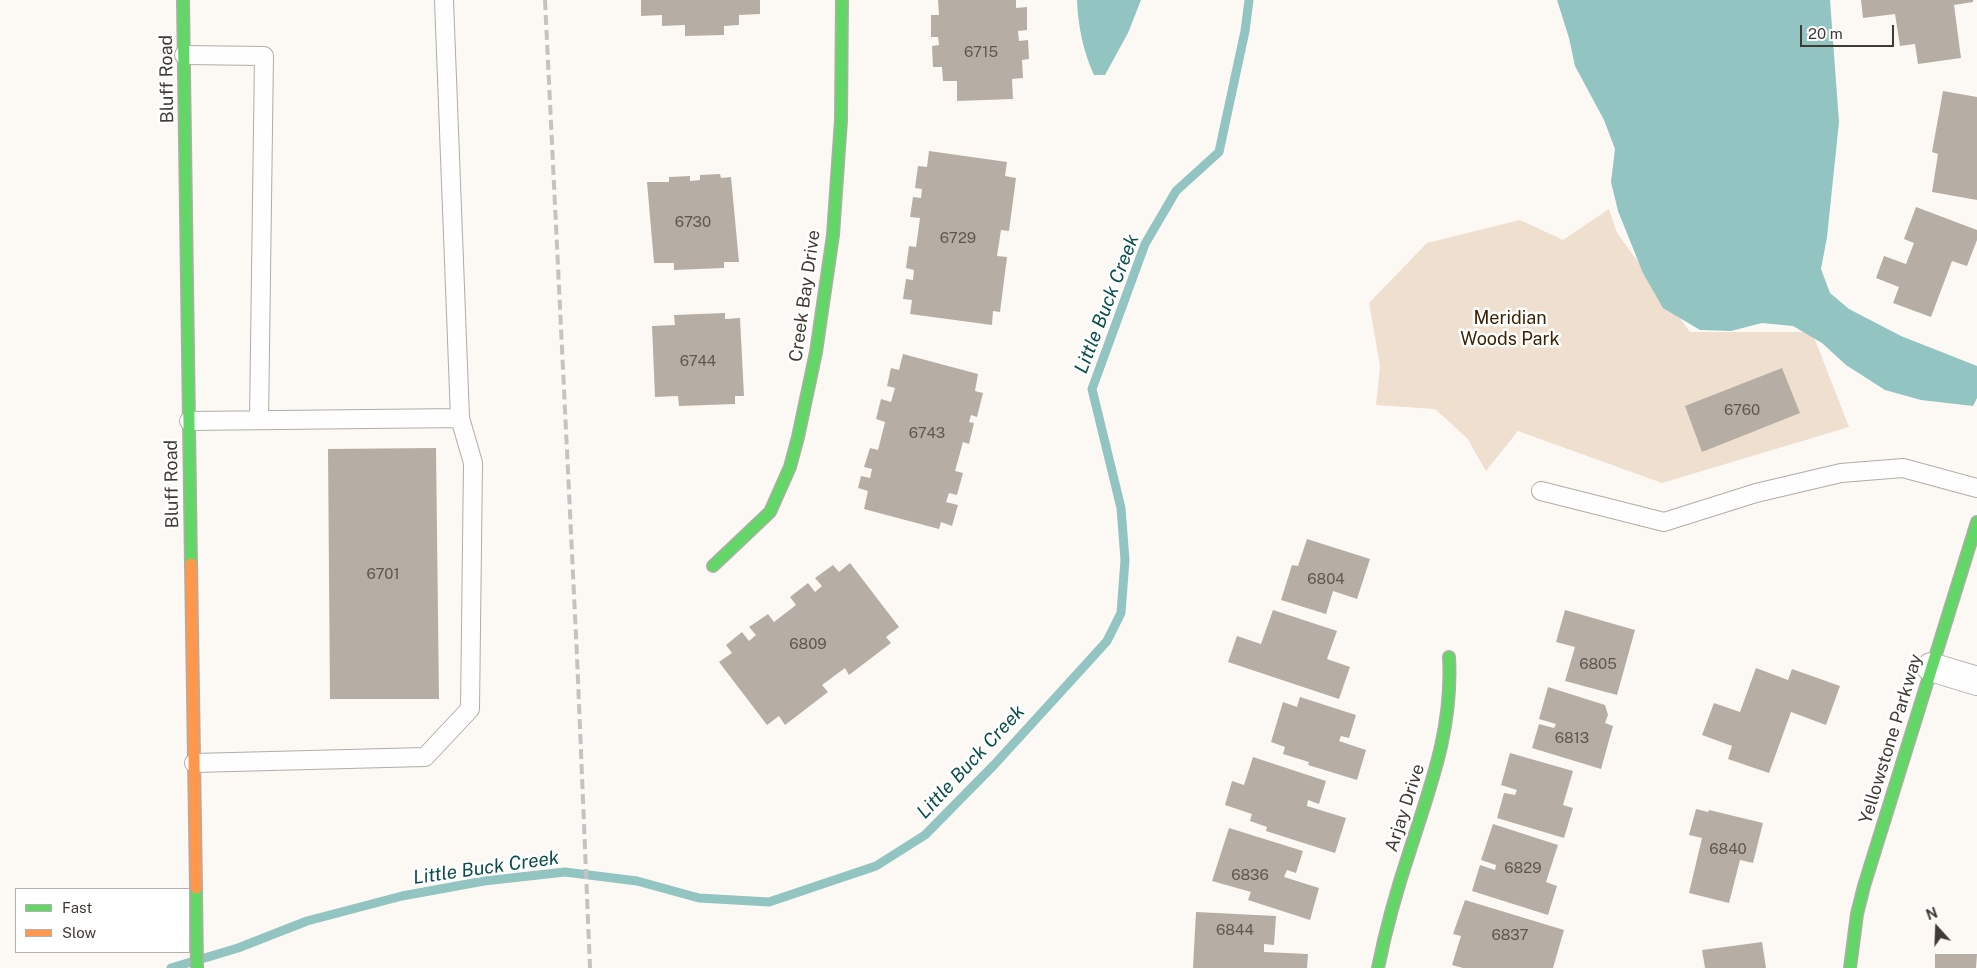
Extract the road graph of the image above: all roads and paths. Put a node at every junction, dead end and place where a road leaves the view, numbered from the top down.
1 (183, 0) edge
2 (444, 0) edge
3 (842, 0) edge
4 (184, 55) junction
5 (460, 418) junction
6 (259, 420) junction
7 (189, 421) junction
8 (1977, 488) edge
9 (1541, 491) dead end
10 (1977, 522) edge
11 (713, 566) dead end
12 (1449, 657) dead end
13 (1931, 667) junction
14 (1977, 681) edge
15 (194, 763) junction
16 (197, 968) edge
17 (1378, 968) edge
18 (1850, 968) edge

1 - 4 street, Bluff Road
2 - 5 lane
3 - 11 street, Creek Bay Drive
4 - 6 lane
4 - 7 street, Bluff Road
5 - 6 lane
5 - 15 lane
6 - 7 lane
7 - 15 street, Bluff Road
8 - 9 lane
10 - 13 street, Yellowstone Parkway
12 - 17 street, Arjay Drive
13 - 14 street
13 - 18 street, Yellowstone Parkway
15 - 16 street, Bluff Road

